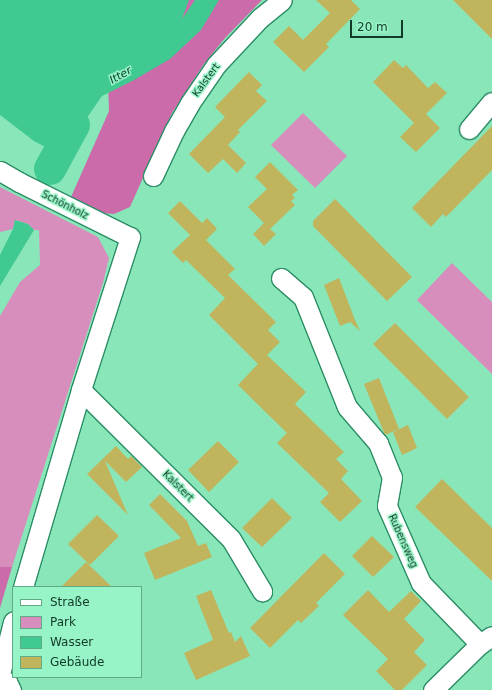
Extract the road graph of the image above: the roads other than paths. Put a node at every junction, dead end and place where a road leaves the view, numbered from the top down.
1 (282, 0) edge
2 (492, 102) edge
3 (469, 128) dead end
4 (0, 171) edge
5 (153, 176) dead end
6 (281, 278) dead end
7 (81, 390) junction
8 (23, 586) edge
9 (262, 592) dead end
10 (12, 626) edge
11 (486, 640) edge
12 (0, 674) edge
13 (0, 678) edge
14 (11, 690) edge
15 (433, 690) edge

1 - 5 street, Kalstert
2 - 3 street
4 - 7 street, Schönholz
6 - 11 street, Rubensweg
7 - 8 street
7 - 9 street, Kalstert
10 - 12 street
11 - 15 street
13 - 14 street

